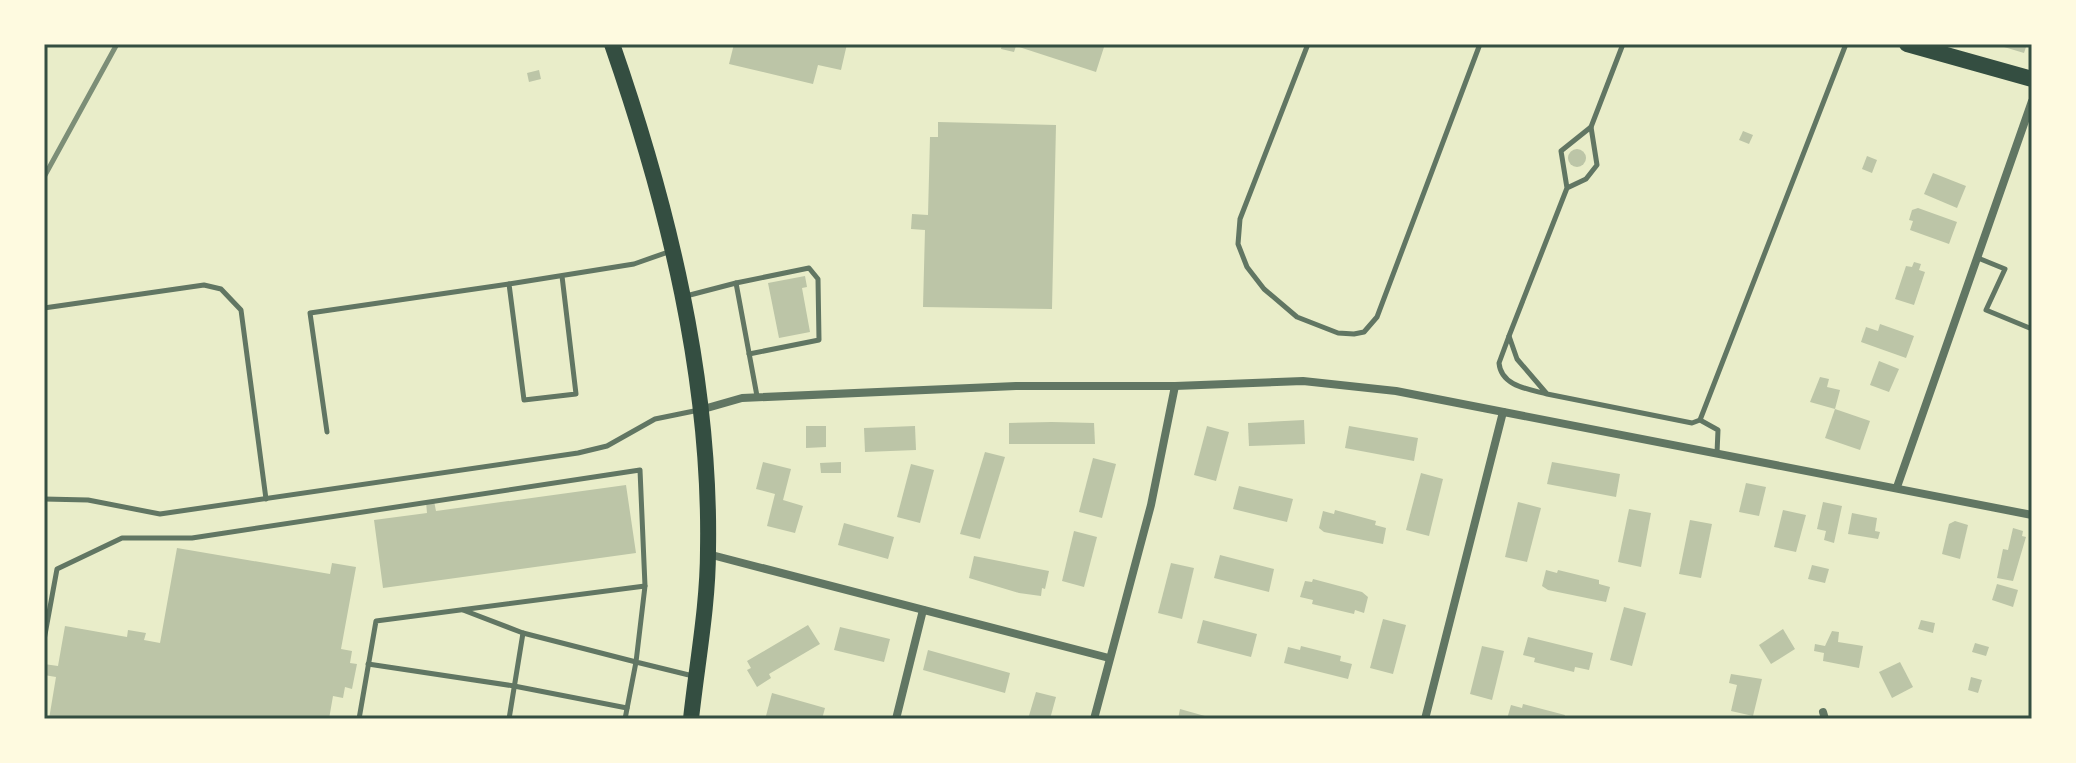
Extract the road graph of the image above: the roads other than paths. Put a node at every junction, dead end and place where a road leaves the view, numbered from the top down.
1 (612, 44) edge
2 (1308, 44) edge
3 (1480, 44) edge
4 (1623, 44) edge
5 (1846, 44) edge
6 (1907, 44) edge
7 (2032, 79) edge
8 (2032, 101) edge
9 (1591, 127) junction
10 (1567, 188) junction
11 (671, 250) junction
12 (1978, 258) junction
13 (562, 276) junction
14 (736, 283) junction
15 (509, 284) junction
16 (682, 297) junction
17 (44, 308) edge
18 (2032, 329) edge
19 (1509, 336) junction
20 (749, 354) junction
21 (1175, 386) junction
22 (1547, 394) junction
23 (757, 397) junction
24 (699, 410) junction
25 (1503, 412) junction
26 (1700, 420) junction
27 (327, 432) dead end
28 (1717, 454) junction
29 (1897, 487) junction
30 (44, 499) edge
31 (266, 499) junction
32 (2032, 515) edge
33 (708, 554) junction
34 (645, 586) junction
35 (462, 610) junction
36 (923, 610) junction
37 (523, 633) junction
38 (44, 640) edge
39 (1109, 658) junction
40 (636, 662) junction
41 (368, 664) junction
42 (696, 676) junction
43 (514, 686) junction
44 (627, 708) junction
45 (359, 719) edge
46 (509, 719) edge
47 (625, 719) edge
48 (691, 719) edge
49 (896, 719) edge
50 (1094, 719) edge
51 (1425, 719) edge

1 - 11 main road
2 - 3 lane
4 - 9 lane
5 - 26 lane
6 - 7 main road
8 - 12 street
9 - 10 lane
9 - 10 lane
10 - 19 lane
11 - 13 lane
11 - 16 main road
12 - 18 lane
12 - 29 street
13 - 15 lane
13 - 15 lane
14 - 16 lane
14 - 20 lane
14 - 20 lane
15 - 27 lane
16 - 24 main road
17 - 31 lane
19 - 22 lane
19 - 22 lane
20 - 23 lane
21 - 23 street
21 - 25 street
21 - 39 street
22 - 26 lane
23 - 24 street
24 - 31 lane
24 - 33 main road
25 - 28 street
25 - 51 street
26 - 28 lane
28 - 29 street
29 - 32 street
30 - 31 lane
33 - 36 street
33 - 42 main road
34 - 35 lane
34 - 38 lane
34 - 40 lane
35 - 37 lane
35 - 41 lane
36 - 39 street
36 - 49 street
37 - 40 lane
37 - 43 lane
39 - 50 street
40 - 42 lane
40 - 44 lane
41 - 43 lane
41 - 45 lane
42 - 48 main road
43 - 44 lane
43 - 46 lane
44 - 47 lane

